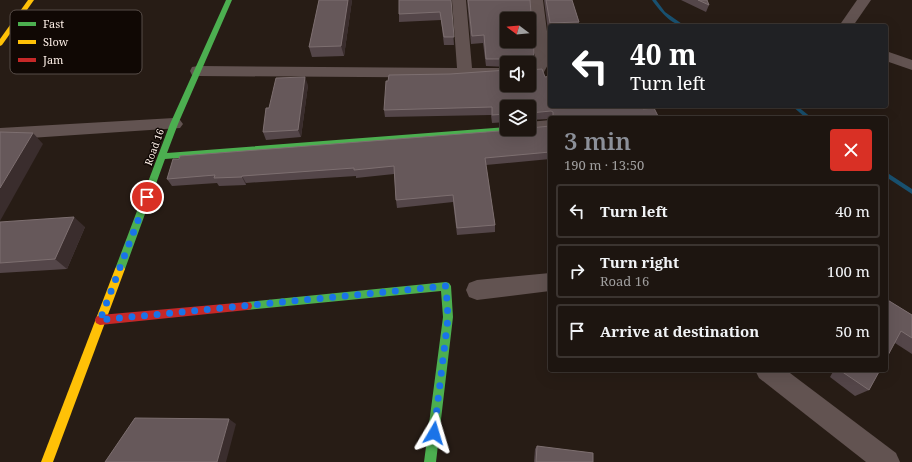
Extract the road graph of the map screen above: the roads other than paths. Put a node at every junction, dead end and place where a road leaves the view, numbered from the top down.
1 (31, 0) edge
2 (229, 0) edge
3 (459, 0) edge
4 (536, 0) edge
5 (864, 0) edge
6 (23, 10) edge
7 (847, 24) edge
8 (10, 28) edge
9 (2, 38) edge
10 (888, 57) edge
11 (912, 65) edge
12 (536, 70) edge
13 (198, 71) junction
14 (465, 72) junction
15 (500, 72) edge
16 (174, 124) junction
17 (548, 126) edge
18 (536, 127) edge
19 (500, 130) edge
20 (0, 134) edge
21 (163, 156) junction
22 (548, 282) edge
23 (478, 290) dead end
24 (100, 320) junction
25 (770, 372) edge
26 (47, 462) edge
27 (430, 462) edge
28 (887, 462) edge

1 - 6 street
2 - 13 street, Road 16
3 - 14 street
4 - 12 street
5 - 7 street
8 - 9 street
10 - 11 street
13 - 14 street
13 - 16 street, Road 16
14 - 15 street
16 - 20 street
16 - 21 street, Road 16
17 - 18 street
19 - 21 street
21 - 24 street, Road 16
22 - 23 street
24 - 26 street, Road 16
24 - 27 street
25 - 28 street

